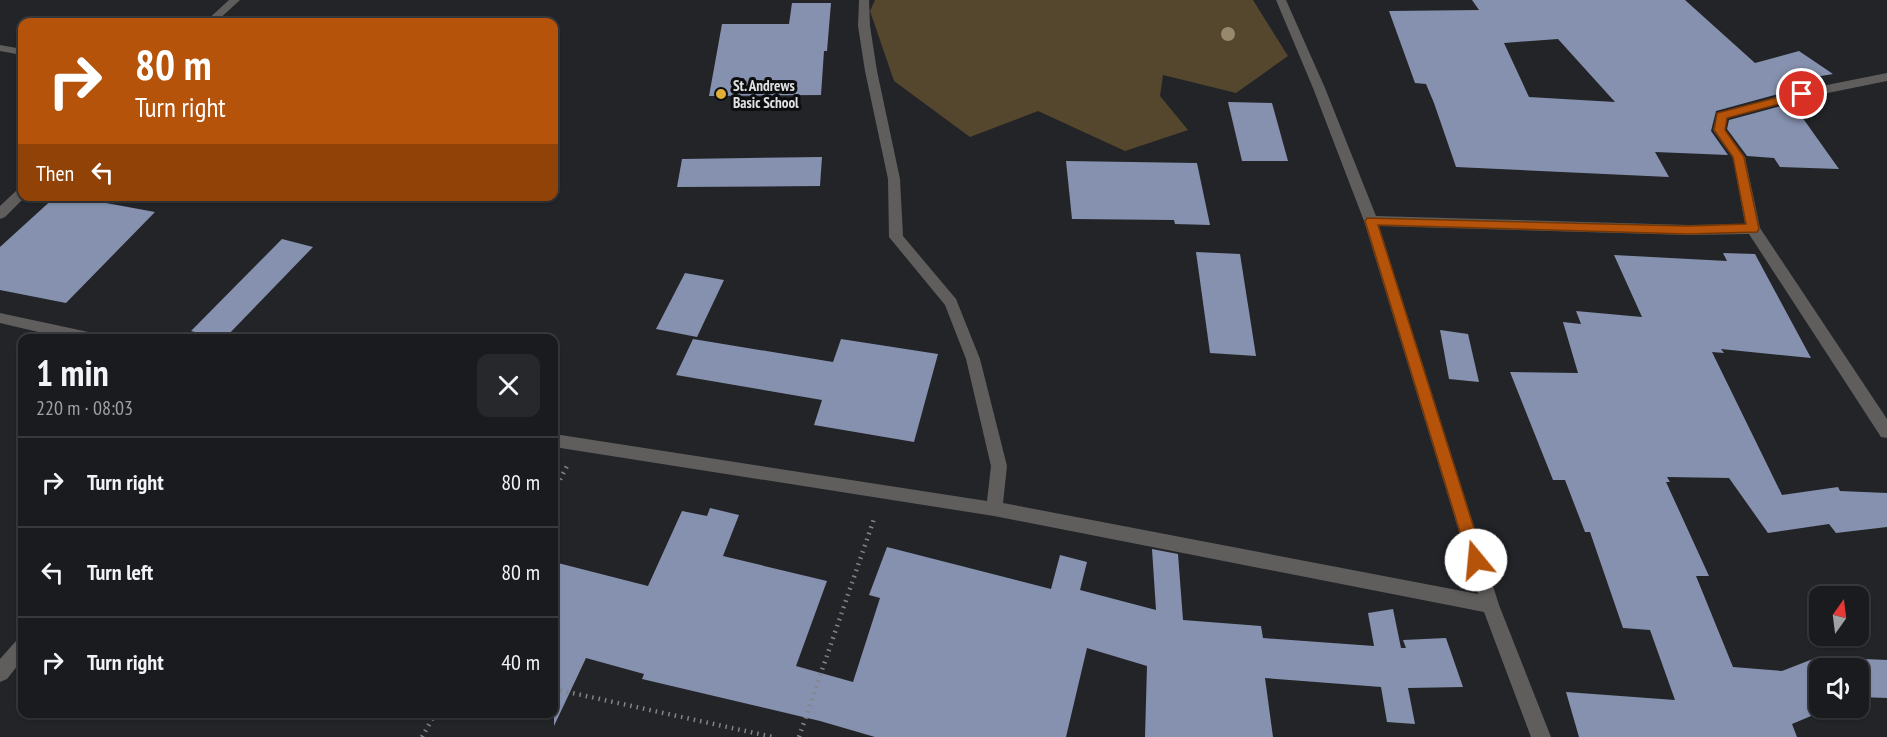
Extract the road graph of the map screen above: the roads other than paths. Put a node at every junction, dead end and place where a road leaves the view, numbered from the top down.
1 (235, 0) edge
2 (864, 0) edge
3 (1281, 0) edge
4 (215, 18) edge
5 (0, 48) edge
6 (18, 51) edge
7 (1887, 77) edge
8 (18, 197) edge
9 (0, 214) edge
10 (1371, 221) junction
11 (1753, 229) junction
12 (0, 318) edge
13 (71, 334) edge
14 (1887, 432) edge
15 (558, 442) edge
16 (994, 509) junction
17 (1490, 605) junction
18 (18, 652) edge
19 (0, 673) edge
20 (1541, 737) edge

1 - 4 street
2 - 16 street
3 - 10 street
5 - 6 street
7 - 11 street
8 - 9 street
10 - 11 street
10 - 17 street
11 - 14 street
12 - 13 street
15 - 16 street
16 - 17 street
17 - 20 street
18 - 19 street

